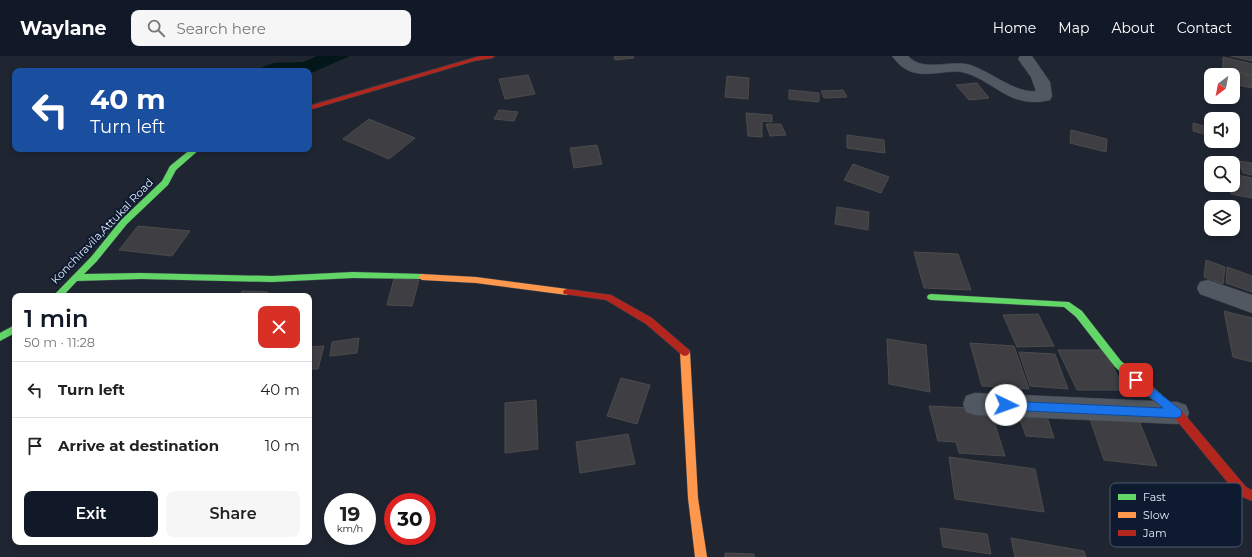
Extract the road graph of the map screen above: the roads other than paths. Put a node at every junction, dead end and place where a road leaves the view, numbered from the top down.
1 (492, 56) edge
2 (900, 56) edge
3 (1026, 59) dead end
4 (312, 107) edge
5 (191, 152) edge
6 (75, 278) junction
7 (1208, 288) dead end
8 (60, 293) edge
9 (931, 297) dead end
10 (1252, 304) edge
11 (12, 331) edge
12 (0, 337) edge
13 (975, 404) dead end
14 (1177, 413) junction
15 (1235, 483) edge
16 (1242, 491) edge
17 (1252, 496) edge
18 (701, 557) edge

1 - 4 street
2 - 3 street
5 - 6 street, Konchiravila,Attukal Road
6 - 8 street, Konchiravila,Attukal Road
6 - 18 street
7 - 10 street
9 - 14 street
11 - 12 street
13 - 14 street
14 - 15 street
16 - 17 street

